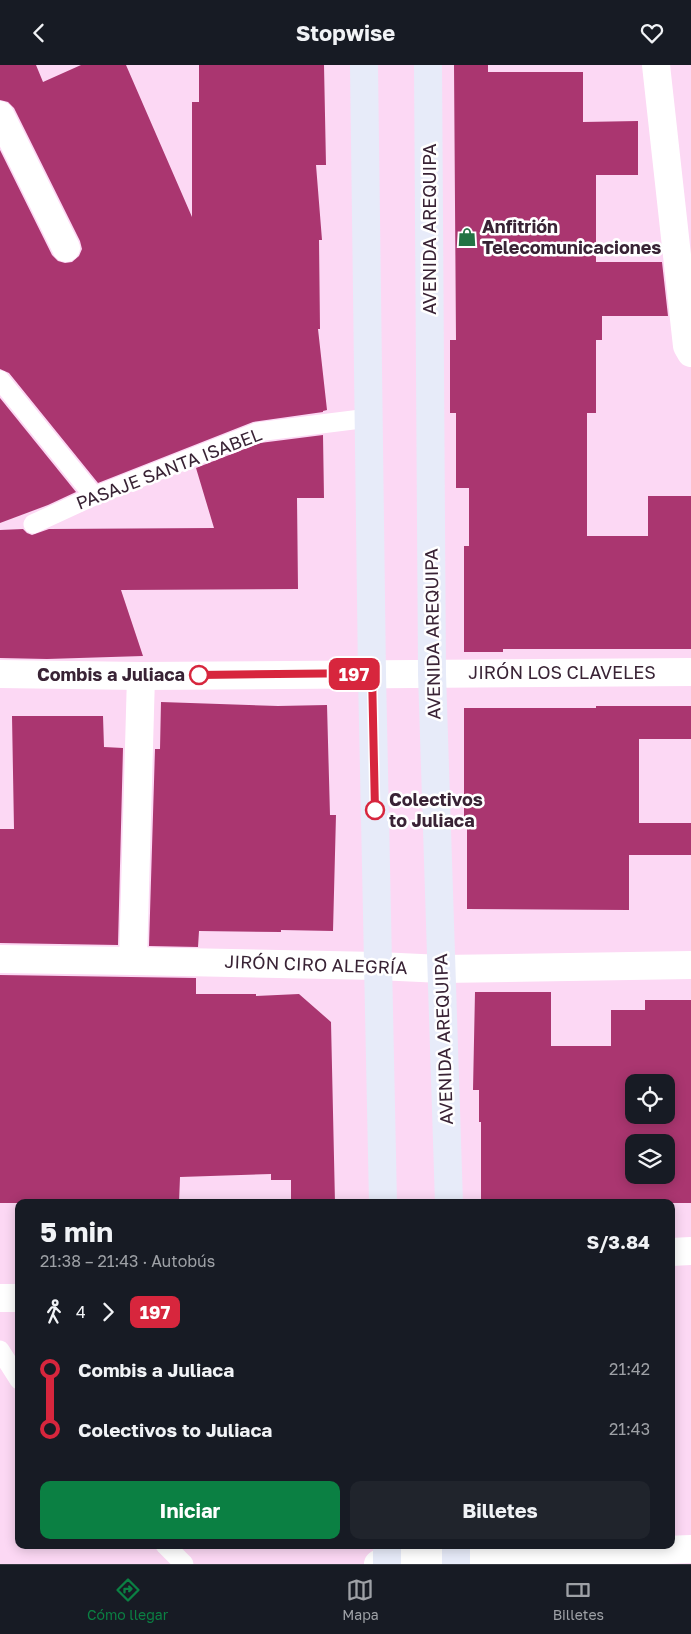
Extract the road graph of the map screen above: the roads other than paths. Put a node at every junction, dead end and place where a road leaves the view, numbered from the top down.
1 (364, 65) edge
2 (428, 65) edge
3 (656, 65) edge
4 (0, 115) edge
5 (66, 248) dead end
6 (691, 353) edge
7 (0, 380) edge
8 (368, 418) junction
9 (94, 496) junction
10 (33, 525) dead end
11 (691, 672) edge
12 (372, 673) junction
13 (432, 673) junction
14 (0, 674) edge
15 (141, 676) junction
16 (0, 959) edge
17 (134, 961) junction
18 (691, 965) edge
19 (378, 966) junction
20 (442, 969) junction
21 (383, 1199) edge
22 (449, 1199) edge
23 (691, 1251) edge
24 (675, 1252) edge
25 (0, 1298) edge
26 (15, 1299) edge
27 (0, 1350) edge
28 (15, 1374) edge
29 (169, 1549) edge
30 (691, 1549) edge
31 (456, 1556) edge
32 (385, 1559) edge
33 (184, 1564) edge

1 - 8 street
2 - 13 street, AVENIDA AREQUIPA
3 - 6 street
4 - 5 street
7 - 9 lane
8 - 9 lane, PASAJE SANTA ISABEL
8 - 12 street
9 - 10 lane, PASAJE SANTA ISABEL
11 - 13 street, JIRÓN LOS CLAVELES
12 - 13 street, JIRÓN LOS CLAVELES
12 - 15 street, JIRÓN LOS CLAVELES
12 - 19 street
13 - 20 street, AVENIDA AREQUIPA
14 - 15 street, JIRÓN LOS CLAVELES
15 - 17 street
16 - 17 street, JIRÓN CIRO ALEGRÍA
17 - 19 street, JIRÓN CIRO ALEGRÍA
18 - 20 street, JIRÓN CIRO ALEGRÍA
19 - 20 street, JIRÓN CIRO ALEGRÍA
19 - 21 street
20 - 22 street, AVENIDA AREQUIPA
23 - 24 street
25 - 26 street
27 - 28 lane
29 - 33 lane
30 - 31 street
31 - 32 street

